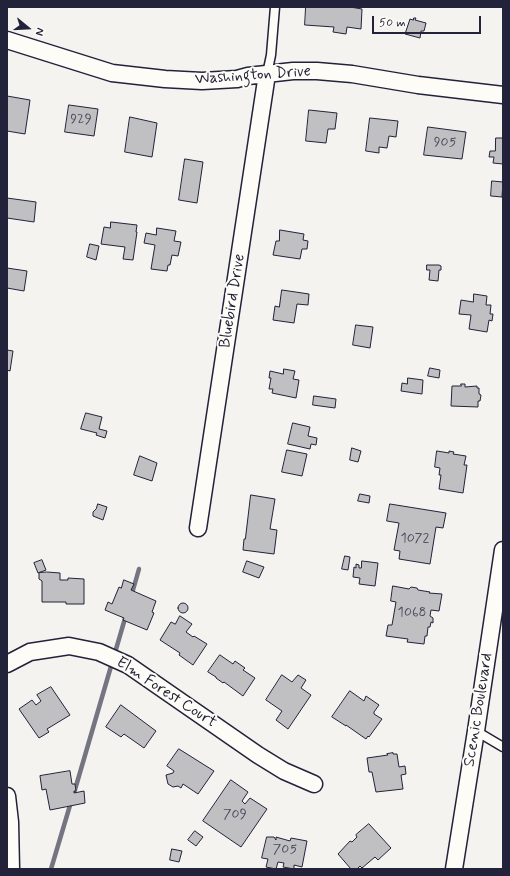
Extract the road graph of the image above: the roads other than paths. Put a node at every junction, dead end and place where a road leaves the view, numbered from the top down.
1 (275, 7) edge
2 (7, 40) edge
3 (268, 74) junction
4 (503, 94) edge
5 (198, 528) dead end
6 (503, 550) edge
7 (7, 664) edge
8 (476, 731) junction
9 (503, 747) edge
10 (314, 784) dead end
11 (7, 796) edge
12 (11, 869) edge
13 (454, 869) edge

1 - 3 lane
2 - 3 street, Washington Drive
3 - 4 street, Washington Drive
3 - 5 street, Bluebird Drive
6 - 8 street, Scenic Boulevard
7 - 10 street, Elm Forest Court
8 - 9 lane
8 - 13 street, Scenic Boulevard
11 - 12 street

